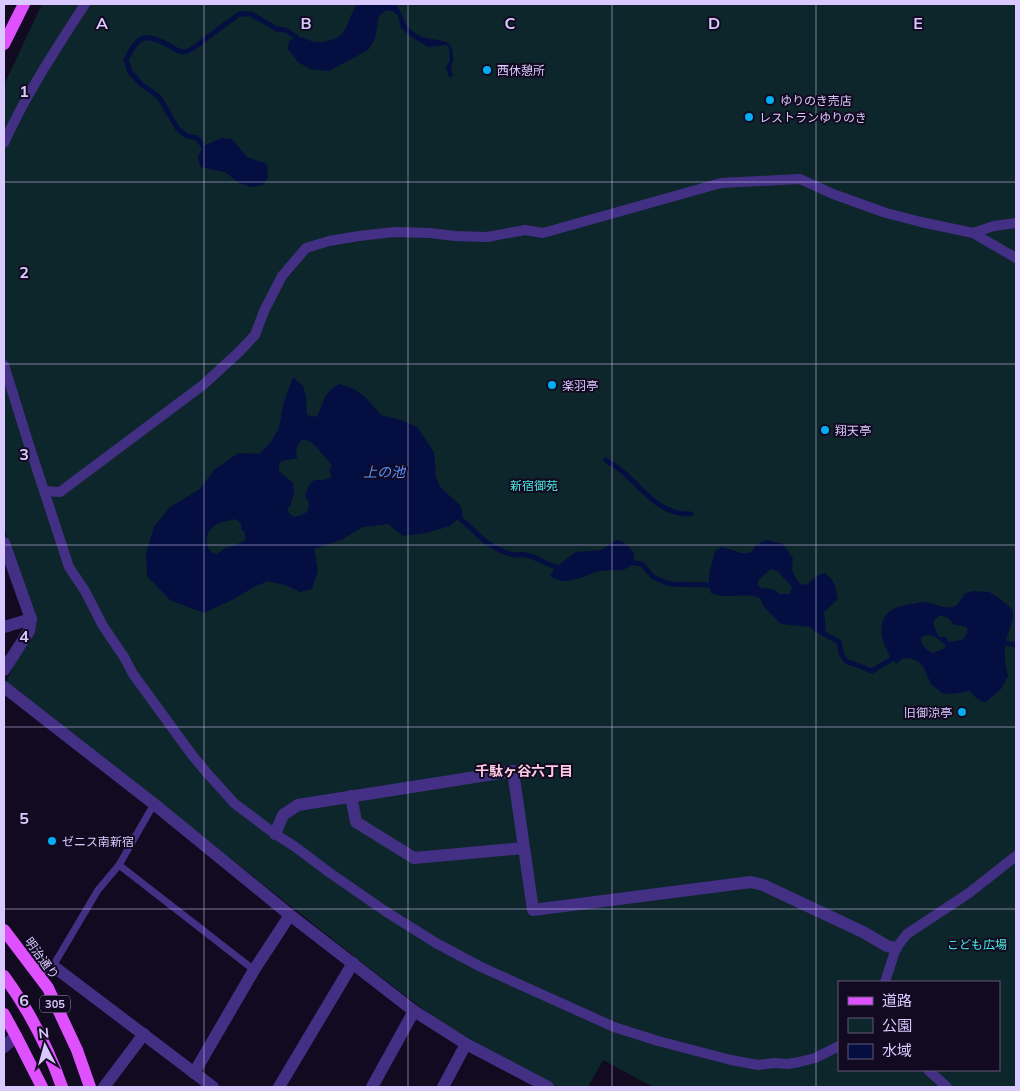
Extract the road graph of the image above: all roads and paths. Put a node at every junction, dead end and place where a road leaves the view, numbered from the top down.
1 (24, 4) edge
2 (85, 4) edge
3 (4, 44) edge
4 (4, 143) edge
5 (1016, 223) edge
6 (973, 233) junction
7 (1016, 258) edge
8 (4, 365) edge
9 (45, 491) junction
10 (4, 543) edge
11 (31, 618) junction
12 (4, 627) edge
13 (4, 670) edge
14 (4, 687) edge
15 (351, 796) junction
16 (154, 804) junction
17 (275, 834) junction
18 (524, 848) junction
19 (1016, 856) edge
20 (119, 865) junction
21 (290, 915) junction
22 (4, 930) edge
23 (896, 948) junction
24 (353, 963) junction
25 (53, 966) junction
26 (32, 967) junction
27 (254, 970) junction
28 (4, 976) edge
29 (885, 981) edge
30 (414, 1011) junction
31 (4, 1014) edge
32 (144, 1034) junction
33 (16, 1036) junction
34 (466, 1044) junction
35 (838, 1046) edge
36 (4, 1048) edge
37 (929, 1071) edge
38 (194, 1072) junction
39 (42, 1087) edge
40 (62, 1087) edge
41 (90, 1087) edge
42 (104, 1087) edge
43 (213, 1087) edge
44 (279, 1087) edge
45 (372, 1087) edge
46 (443, 1087) edge
47 (548, 1087) edge
48 (947, 1087) edge

1 - 3 main road
2 - 4 street
5 - 6 street
6 - 7 street
6 - 9 street
8 - 9 street
9 - 17 street
10 - 11 street
11 - 12 street
11 - 13 street
14 - 16 street
15 - 17 street
15 - 18 street
15 - 18 street
16 - 20 lane
16 - 21 street
17 - 35 street
18 - 23 street
19 - 23 street
20 - 25 lane
20 - 27 lane
21 - 24 street
21 - 27 street
22 - 26 main road, 明治通り / 305
23 - 29 street
24 - 30 street
24 - 44 street
25 - 26 street
25 - 32 street
26 - 41 main road, 明治通り / 305
27 - 38 street
28 - 40 main road, 305
30 - 34 street
30 - 45 street
31 - 33 main road
32 - 38 street
32 - 42 street
33 - 36 street
33 - 39 main road
34 - 46 street
34 - 47 street
37 - 48 street
38 - 43 street

